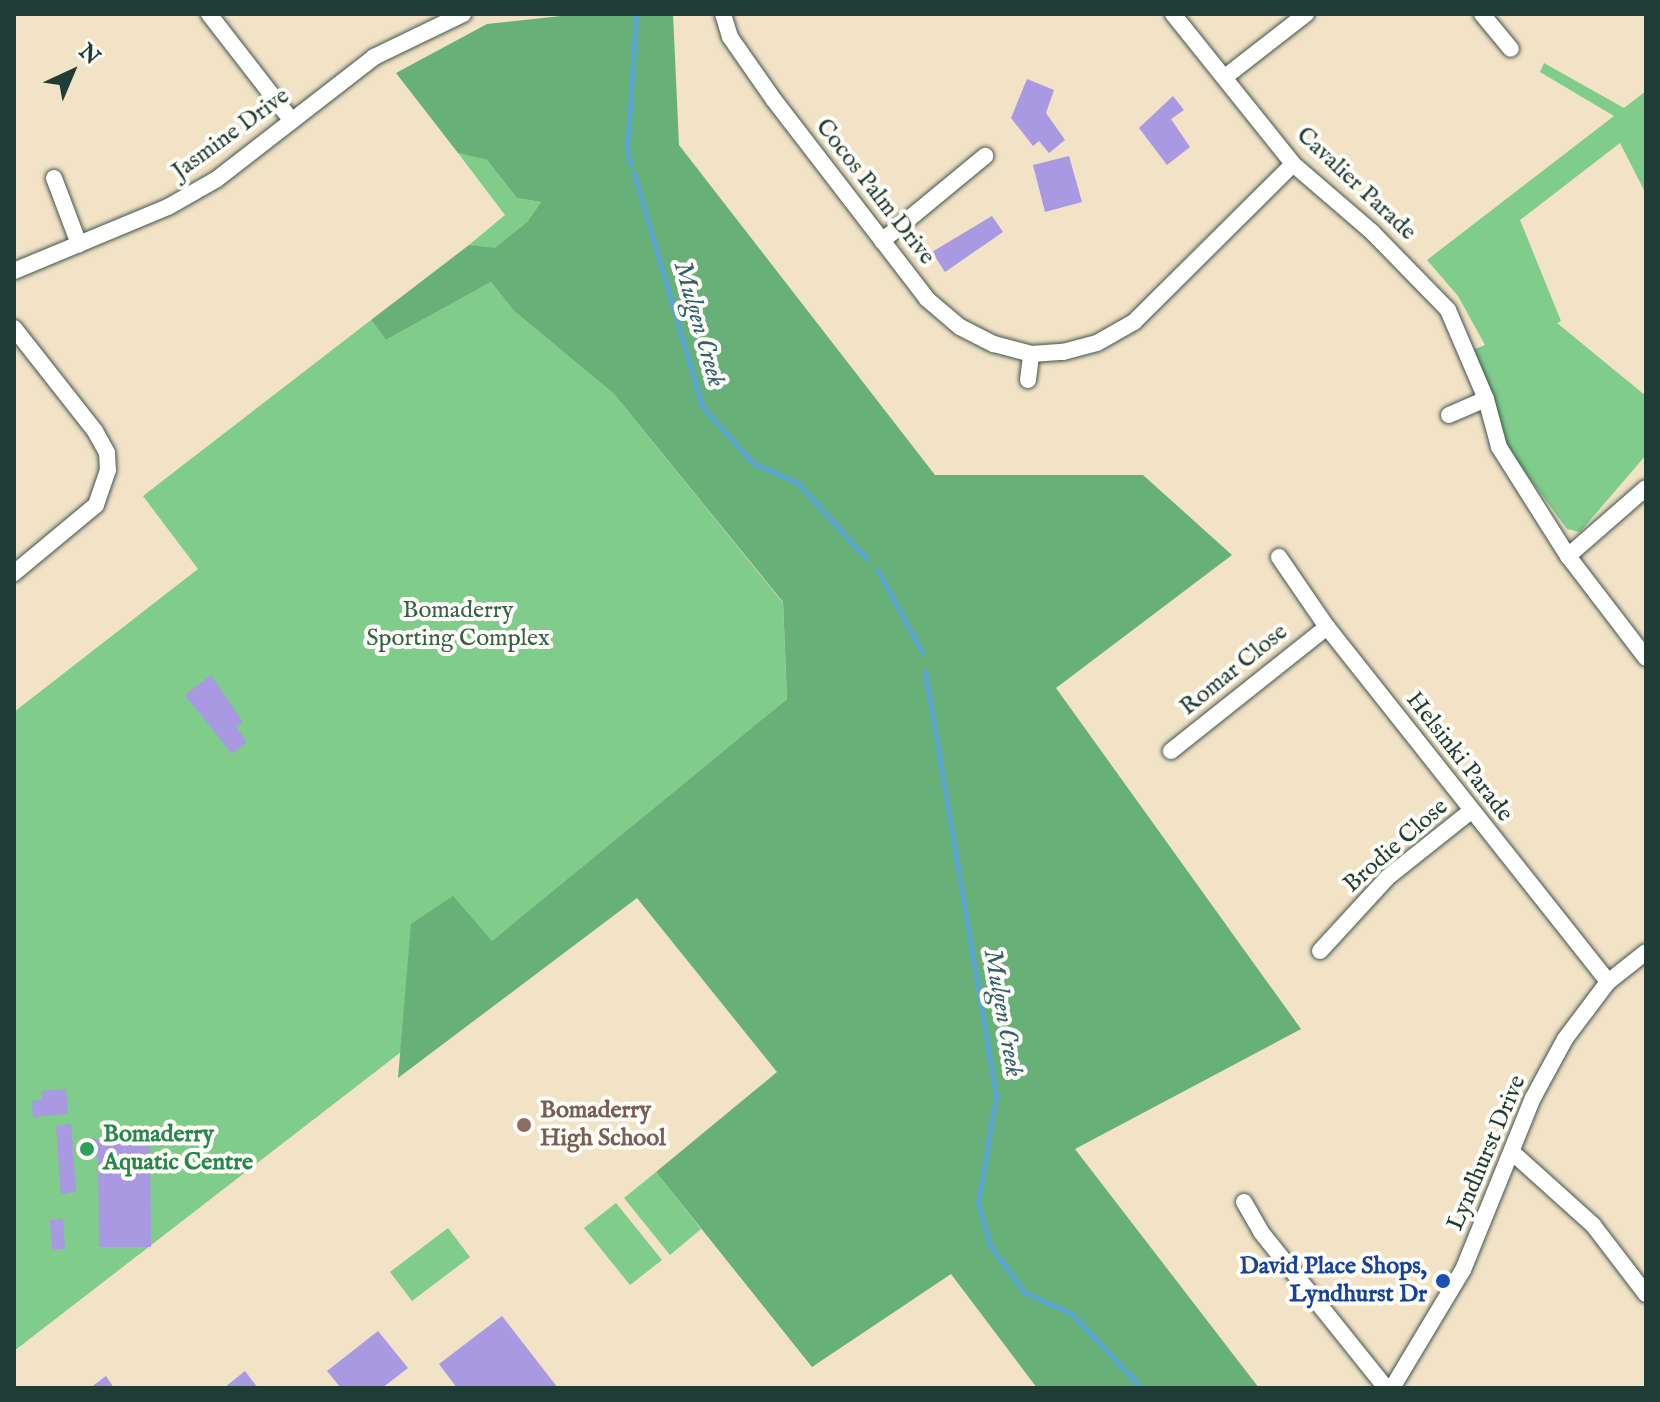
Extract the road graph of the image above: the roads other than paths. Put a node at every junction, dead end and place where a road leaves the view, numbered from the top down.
1 (209, 14) edge
2 (463, 14) edge
3 (723, 14) edge
4 (1173, 14) edge
5 (1306, 14) edge
6 (1482, 14) edge
7 (1511, 49) dead end
8 (1225, 77) junction
9 (292, 121) junction
10 (985, 156) dead end
11 (1293, 164) junction
12 (54, 178) dead end
13 (882, 241) junction
14 (79, 244) junction
15 (14, 271) edge
16 (14, 328) edge
17 (1031, 354) junction
18 (1028, 380) dead end
19 (1486, 399) junction
20 (1449, 415) dead end
21 (1646, 488) edge
22 (1568, 556) junction
23 (1279, 557) dead end
24 (14, 573) edge
25 (1327, 627) junction
26 (1646, 658) edge
27 (1171, 751) dead end
28 (1471, 811) junction
29 (1320, 951) dead end
30 (1646, 952) edge
31 (1608, 982) junction
32 (1513, 1153) junction
33 (1244, 1202) dead end
34 (1646, 1294) edge
35 (1386, 1388) edge
36 (1392, 1388) edge

1 - 9 street
2 - 9 street, Jasmine Drive
3 - 13 street, Cocos Palm Drive
4 - 8 street, Cavalier Parade
5 - 8 street
6 - 7 street
8 - 11 street, Cavalier Parade
9 - 14 street, Jasmine Drive
10 - 13 street
11 - 17 street, Cocos Palm Drive
11 - 19 street, Cavalier Parade
12 - 14 street
13 - 17 street, Cocos Palm Drive
14 - 15 street, Jasmine Drive
16 - 24 street
17 - 18 street
19 - 20 street
19 - 22 street, Cavalier Parade
21 - 22 street
22 - 26 street, Cavalier Parade
23 - 25 street, Helsinki Parade
25 - 27 street, Romar Close
25 - 28 street, Helsinki Parade
28 - 29 street, Brodie Close
28 - 31 street, Helsinki Parade
30 - 31 street, Lyndhurst Drive
31 - 32 street, Lyndhurst Drive
32 - 34 street
32 - 36 street, Lyndhurst Drive
33 - 35 street

